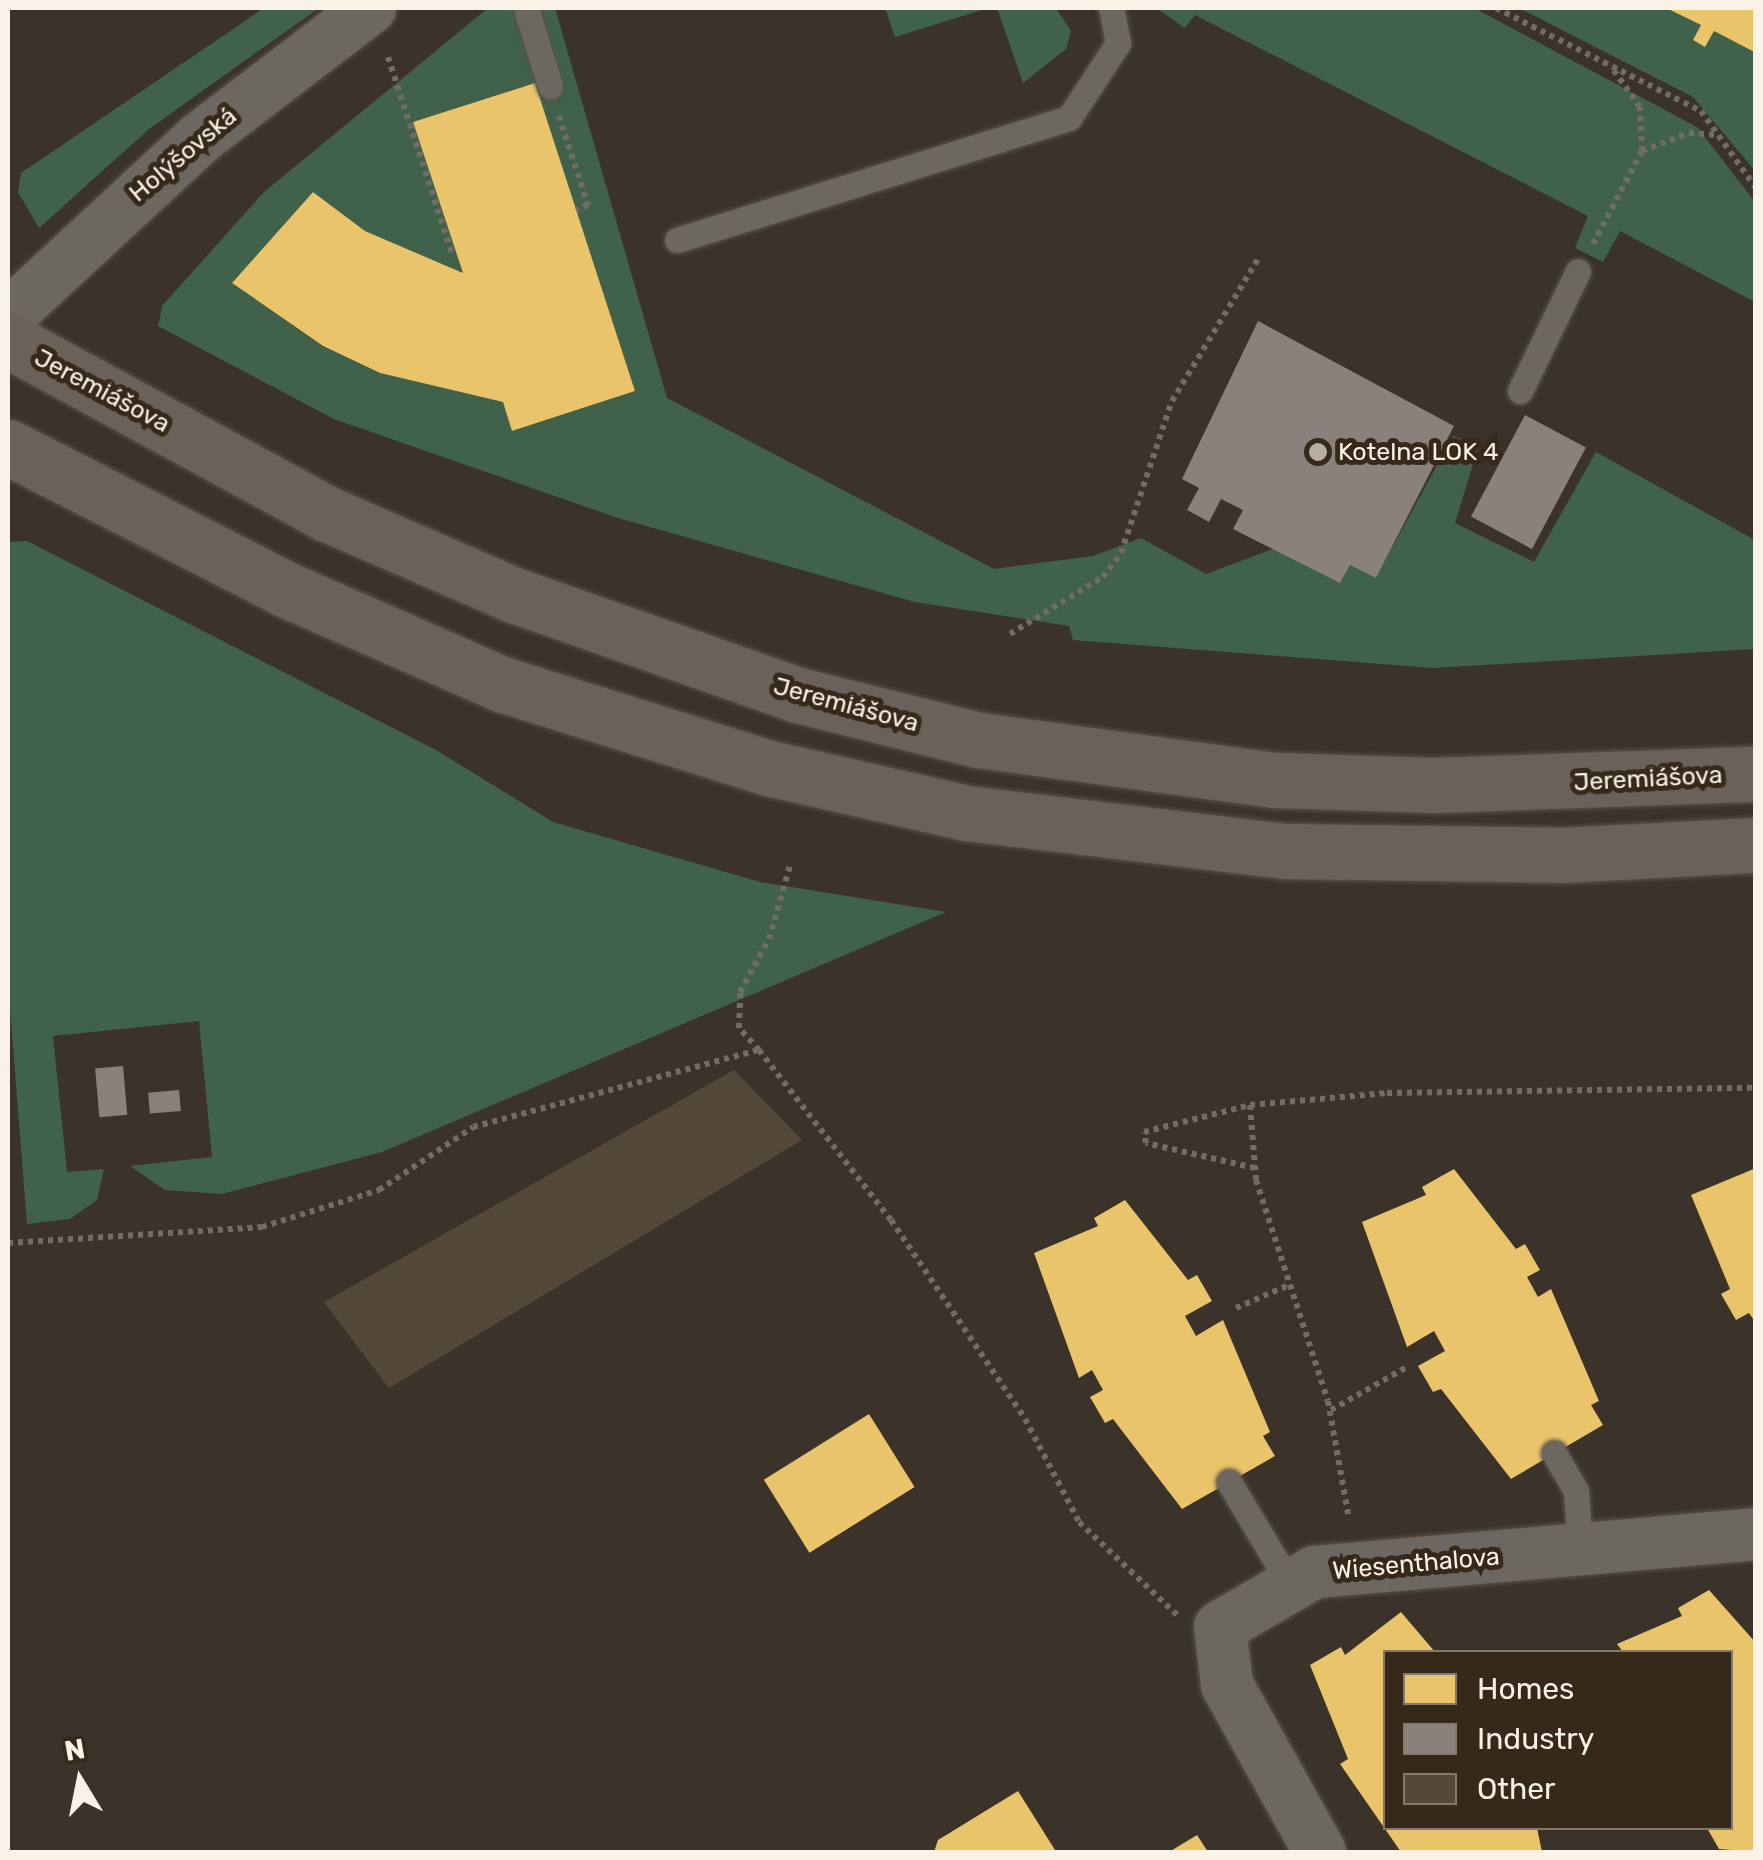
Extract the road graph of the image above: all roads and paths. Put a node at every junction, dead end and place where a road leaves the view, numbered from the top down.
1 (369, 8) edge
2 (526, 8) edge
3 (1112, 8) edge
4 (1496, 8) edge
5 (1611, 66) junction
6 (550, 86) joint
7 (1720, 135) junction
8 (1642, 151) junction
9 (1756, 188) edge
10 (576, 210) dead end
11 (677, 240) dead end
12 (452, 254) dead end
13 (1258, 259) dead end
14 (1578, 272) joint
15 (8, 316) edge
16 (8, 340) edge
17 (1520, 391) dead end
18 (8, 446) edge
19 (1010, 634) dead end
20 (1756, 774) edge
21 (1756, 845) edge
22 (791, 862) dead end
23 (759, 1050) junction
24 (1756, 1088) edge
25 (1250, 1104) junction
26 (1255, 1168) junction
27 (8, 1242) edge
28 (1288, 1285) junction
29 (1236, 1308) dead end
30 (1406, 1367) dead end
31 (1330, 1410) junction
32 (1554, 1453) dead end
33 (1229, 1482) dead end
34 (1756, 1534) edge
35 (1580, 1550) junction
36 (1354, 1569) junction
37 (1291, 1586) junction
38 (1220, 1627) junction
39 (1320, 1852) edge

1 - 12 path
1 - 15 street, Holýšovská
2 - 6 lane
3 - 11 lane
4 - 5 path
5 - 7 path
5 - 8 path
6 - 10 path
7 - 8 path
7 - 9 path
8 - 14 path
13 - 19 path
14 - 17 lane
16 - 20 main road, Jeremiášova
18 - 21 main road
22 - 23 path
23 - 27 path
23 - 38 path
24 - 25 path
25 - 26 path
25 - 26 path
26 - 28 path
28 - 29 path
28 - 31 path
30 - 31 path
31 - 36 path
32 - 35 lane
33 - 37 lane
34 - 35 street, Wiesenthalova
35 - 36 street, Wiesenthalova
36 - 37 street, Wiesenthalova
37 - 38 street, Wiesenthalova
38 - 39 street

